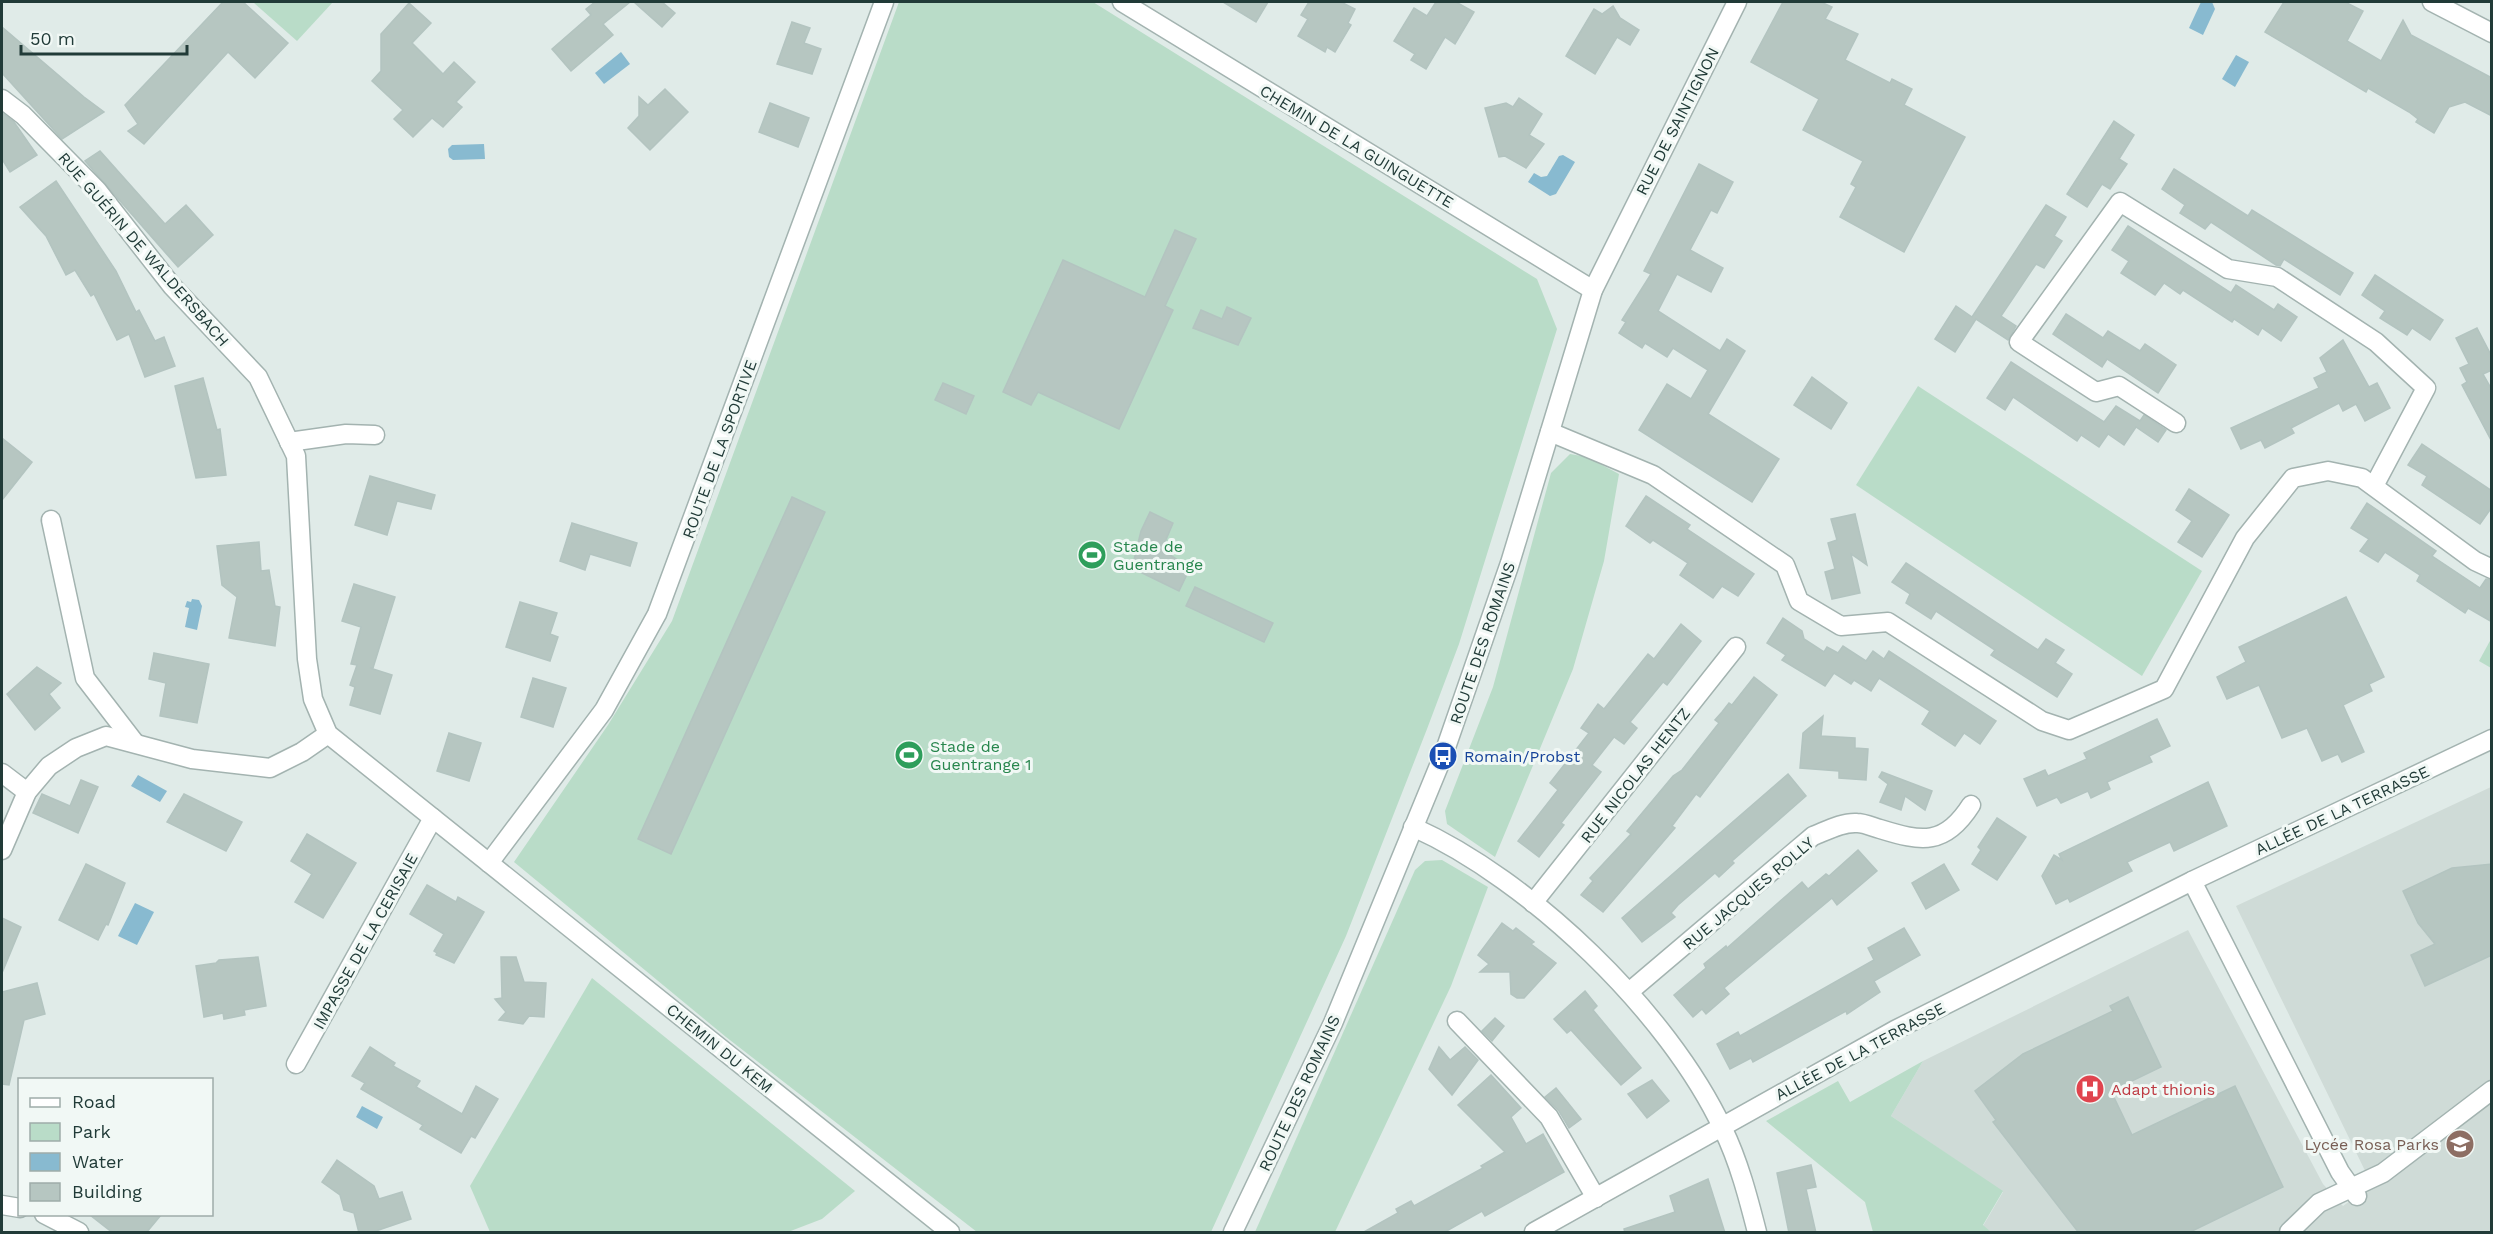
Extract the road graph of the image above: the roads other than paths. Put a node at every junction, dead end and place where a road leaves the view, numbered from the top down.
1 (884, 2) edge
2 (1122, 2) edge
3 (1737, 2) edge
4 (2432, 2) edge
5 (2492, 33) edge
6 (2, 99) edge
7 (1616, 240) joint
8 (1593, 290) junction
9 (2176, 423) dead end
10 (1550, 432) junction
11 (375, 435) dead end
12 (289, 442) junction
13 (2374, 486) junction
14 (51, 520) dead end
15 (2492, 569) edge
16 (1736, 647) dead end
17 (328, 734) junction
18 (2492, 739) edge
19 (135, 744) junction
20 (2, 773) edge
21 (27, 792) junction
22 (1971, 805) dead end
23 (433, 818) junction
24 (1413, 827) junction
25 (2, 850) edge
26 (489, 862) junction
27 (2192, 881) junction
28 (1533, 903) junction
29 (1629, 992) junction
30 (1457, 1021) dead end
31 (296, 1064) dead end
32 (2492, 1090) edge
33 (1723, 1127) junction
34 (2354, 1191) junction
35 (1596, 1198) junction
36 (2, 1205) edge
37 (18, 1208) edge
38 (46, 1216) edge
39 (78, 1233) edge
40 (950, 1233) edge
41 (1233, 1233) edge
42 (1534, 1233) edge
43 (1757, 1233) edge
44 (2289, 1233) edge

1 - 26 street, ROUTE DE LA SPORTIVE
2 - 8 street, CHEMIN DE LA GUINGUETTE
3 - 7 street, RUE DE SAINTIGNON
4 - 5 street
6 - 12 street, RUE GUÉRIN DE WALDERSBACH
7 - 8 street, ROUTE DES ROMAINS
8 - 10 street, ROUTE DES ROMAINS
9 - 13 street
10 - 13 street
10 - 24 street, ROUTE DES ROMAINS
11 - 12 street
12 - 17 street, RUE GUÉRIN DE WALDERSBACH
13 - 15 street
14 - 19 street
16 - 28 street, RUE NICOLAS HENTZ
17 - 19 street
17 - 23 street, RUE GUÉRIN DE WALDERSBACH
18 - 27 street, ALLÉE DE LA TERRASSE
19 - 21 street
20 - 21 street
21 - 25 street
22 - 29 street, RUE JACQUES ROLLY
23 - 26 street, RUE GUÉRIN DE WALDERSBACH
23 - 31 street, IMPASSE DE LA CERISAIE
24 - 28 street
24 - 41 street, ROUTE DES ROMAINS
26 - 40 street, CHEMIN DU KEM
27 - 33 street, ALLÉE DE LA TERRASSE
27 - 34 street
28 - 29 street
29 - 33 street
30 - 35 street
32 - 34 street
33 - 35 street, ALLÉE DE LA TERRASSE
33 - 43 street
34 - 44 street
35 - 42 street, ALLÉE DE LA TERRASSE
36 - 37 street
38 - 39 street

